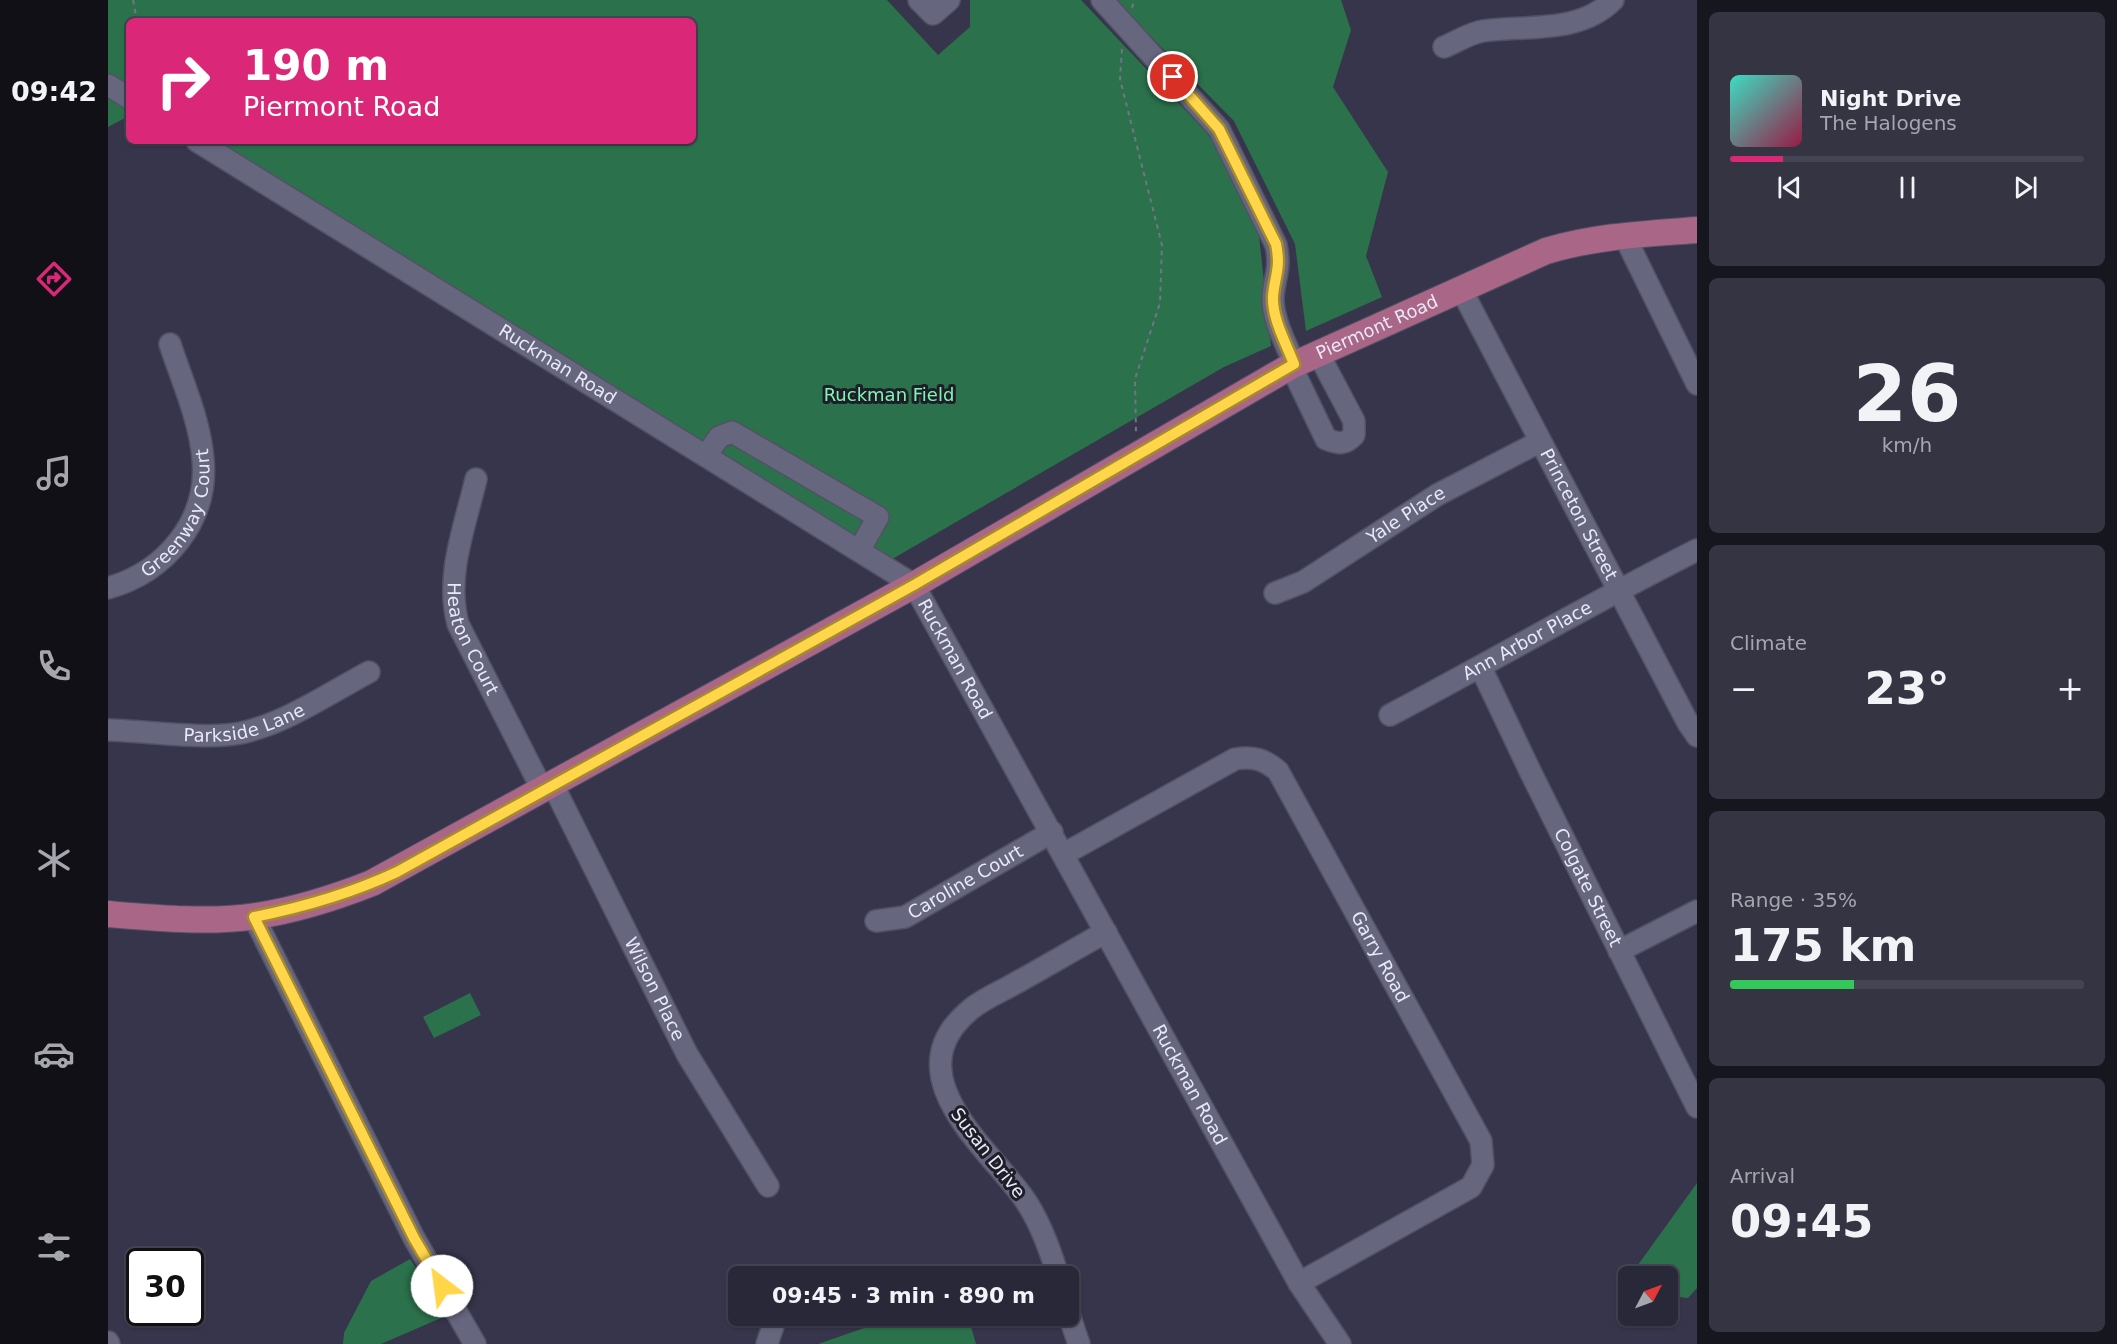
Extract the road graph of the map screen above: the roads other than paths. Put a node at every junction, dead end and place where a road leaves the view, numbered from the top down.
1 (919, 0) edge
2 (949, 0) edge
3 (1102, 0) edge
4 (1613, 0) edge
5 (1444, 47) dead end
6 (108, 85) edge
7 (126, 96) edge
8 (203, 144) edge
9 (1697, 230) edge
10 (1624, 235) junction
11 (1462, 291) junction
12 (170, 344) dead end
13 (1318, 353) junction
14 (1292, 365) junction
15 (1697, 384) edge
16 (1539, 442) junction
17 (706, 456) junction
18 (476, 479) dead end
19 (860, 549) junction
20 (1697, 549) edge
21 (914, 585) junction
22 (108, 588) edge
23 (1617, 590) junction
24 (1275, 593) dead end
25 (1481, 668) junction
26 (369, 672) dead end
27 (1390, 716) dead end
28 (108, 730) edge
29 (1697, 736) edge
30 (548, 788) junction
31 (1052, 832) junction
32 (1065, 854) junction
33 (1697, 911) edge
34 (108, 914) edge
35 (254, 917) junction
36 (876, 921) dead end
37 (1106, 932) junction
38 (1619, 951) junction
39 (1697, 1107) edge
40 (768, 1186) dead end
41 (1055, 1266) edge
42 (1299, 1283) junction
43 (773, 1326) edge
44 (1073, 1326) edge
45 (475, 1344) edge
46 (767, 1344) edge
47 (1079, 1344) edge
48 (1340, 1344) edge

1 - 2 street
3 - 14 street
4 - 5 street
6 - 7 street
8 - 17 street, Ruckman Road
9 - 10 main road, Piermont Road
10 - 11 main road, Piermont Road
10 - 15 street
11 - 13 main road, Piermont Road
11 - 16 street, Princeton Street
12 - 22 street, Greenway Court
13 - 14 main road, Piermont Road
13 - 14 street
14 - 21 main road, Piermont Road
16 - 23 street, Princeton Street
16 - 24 street, Yale Place
17 - 19 street, Ruckman Road
17 - 19 street
18 - 30 street, Heaton Court
19 - 21 street, Ruckman Road
20 - 23 street, Ann Arbor Place
21 - 30 main road, Piermont Road
21 - 31 street, Ruckman Road
23 - 25 street, Ann Arbor Place
23 - 29 street, Princeton Street
25 - 27 street, Ann Arbor Place
25 - 38 street, Colgate Street
26 - 28 street, Parkside Lane
30 - 35 main road, Piermont Road
30 - 40 street, Wilson Place
31 - 32 street, Ruckman Road
31 - 36 street, Caroline Court
32 - 37 street, Ruckman Road
32 - 42 street, Garry Road
33 - 38 street
34 - 35 main road, Piermont Road
35 - 45 street
37 - 41 street, Susan Drive
37 - 42 street, Ruckman Road
38 - 39 street, Colgate Street
42 - 48 street, Ruckman Road
43 - 46 street
44 - 47 street

